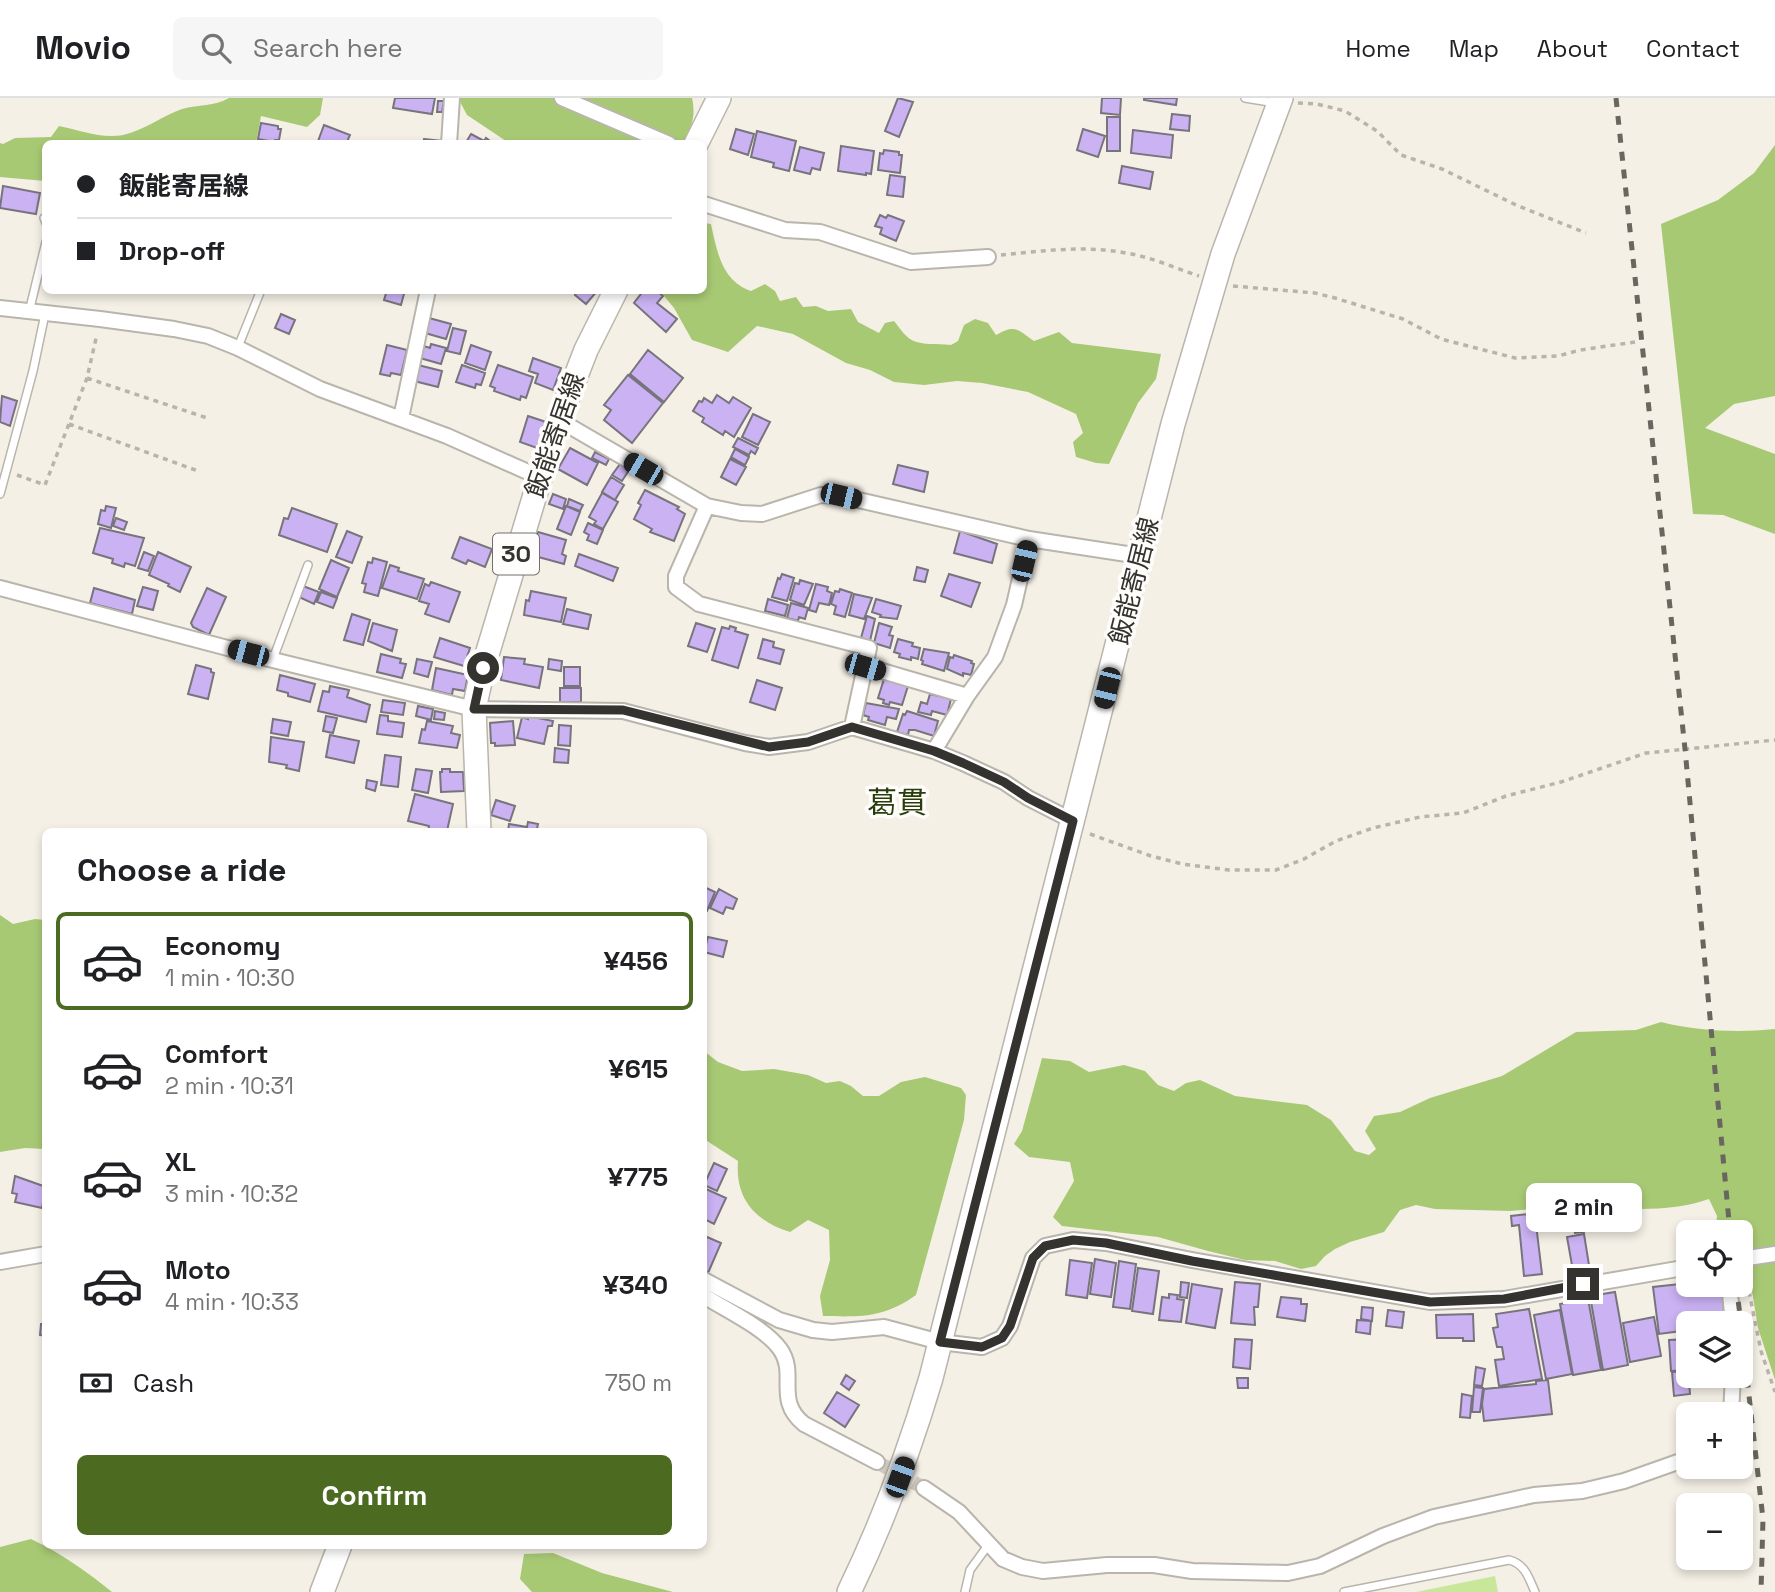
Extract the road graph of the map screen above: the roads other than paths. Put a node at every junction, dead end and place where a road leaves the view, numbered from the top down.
1 (452, 98) edge
2 (562, 98) edge
3 (719, 98) edge
4 (1245, 98) edge
5 (1280, 100) edge
6 (449, 140) edge
7 (660, 140) edge
8 (698, 140) edge
9 (707, 205) edge
10 (988, 257) road end
11 (42, 258) edge
12 (259, 294) edge
13 (427, 294) edge
14 (614, 294) edge
15 (0, 308) edge
16 (29, 312) junction
17 (45, 314) junction
18 (238, 348) junction
19 (401, 418) junction
20 (559, 419) junction
21 (540, 477) junction
22 (0, 494) edge
23 (707, 506) junction
24 (1029, 538) junction
25 (1140, 556) junction
26 (308, 565) dead end
27 (0, 589) edge
28 (273, 660) junction
29 (865, 667) junction
30 (967, 696) junction
31 (474, 709) junction
32 (852, 727) junction
33 (934, 751) junction
34 (1072, 824) junction
35 (479, 828) edge
36 (1775, 1254) edge
37 (42, 1255) edge
38 (1753, 1257) edge
39 (0, 1262) edge
40 (1676, 1269) edge
41 (707, 1282) edge
42 (707, 1298) edge
43 (940, 1342) junction
44 (877, 1462) tunnel mouth
45 (1676, 1463) edge
46 (924, 1488) tunnel mouth
47 (989, 1545) junction
48 (338, 1549) edge
49 (322, 1592) edge
50 (849, 1592) edge
51 (965, 1592) edge
52 (1344, 1592) edge
53 (1535, 1592) edge

1 - 6 street
2 - 7 street
3 - 8 main road
4 - 5 lane
5 - 25 main road, 飯能寄居線
9 - 10 street
11 - 16 lane
12 - 18 lane
13 - 19 street
14 - 20 main road, 飯能寄居線 / 30
15 - 16 street
16 - 17 street
17 - 18 street
17 - 22 lane
18 - 19 street
19 - 21 street
20 - 21 main road, 飯能寄居線 / 30
20 - 23 street
21 - 31 main road, 飯能寄居線 / 30
23 - 24 street
23 - 29 street
24 - 25 street
24 - 30 street
25 - 34 main road, 飯能寄居線
26 - 28 lane
27 - 28 street
28 - 31 street
29 - 30 street
29 - 32 street
30 - 33 street
31 - 32 street
31 - 35 main road, 飯能寄居線 / 30
32 - 33 street
33 - 34 street
34 - 43 main road, 飯能寄居線
36 - 38 street
37 - 39 street
40 - 43 street
41 - 43 street
42 - 44 street
43 - 50 main road, 飯能寄居線
45 - 47 street
46 - 47 street
47 - 51 lane
48 - 49 main road
52 - 53 lane

